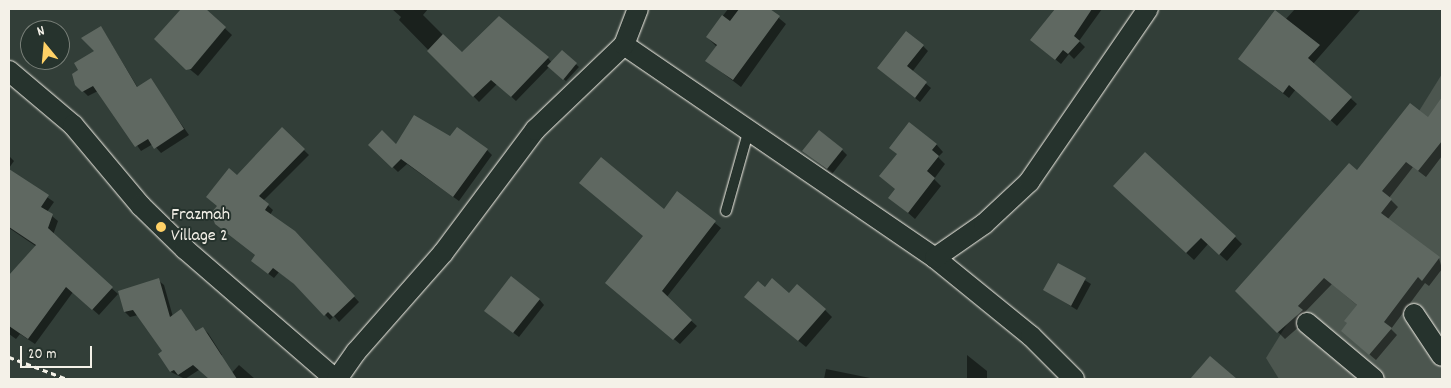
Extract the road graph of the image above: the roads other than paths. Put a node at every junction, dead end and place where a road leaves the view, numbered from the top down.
1 (638, 9) edge
2 (1148, 9) edge
3 (624, 45) junction
4 (9, 71) edge
5 (749, 129) junction
6 (726, 211) dead end
7 (934, 258) junction
8 (1414, 314) dead end
9 (1307, 323) dead end
10 (1442, 356) edge
11 (336, 379) edge
12 (1074, 379) edge
13 (1374, 379) edge

1 - 3 street
2 - 7 street
3 - 5 street
3 - 11 street
4 - 11 street
5 - 6 lane
5 - 7 street
7 - 12 street
8 - 10 street
9 - 13 street

